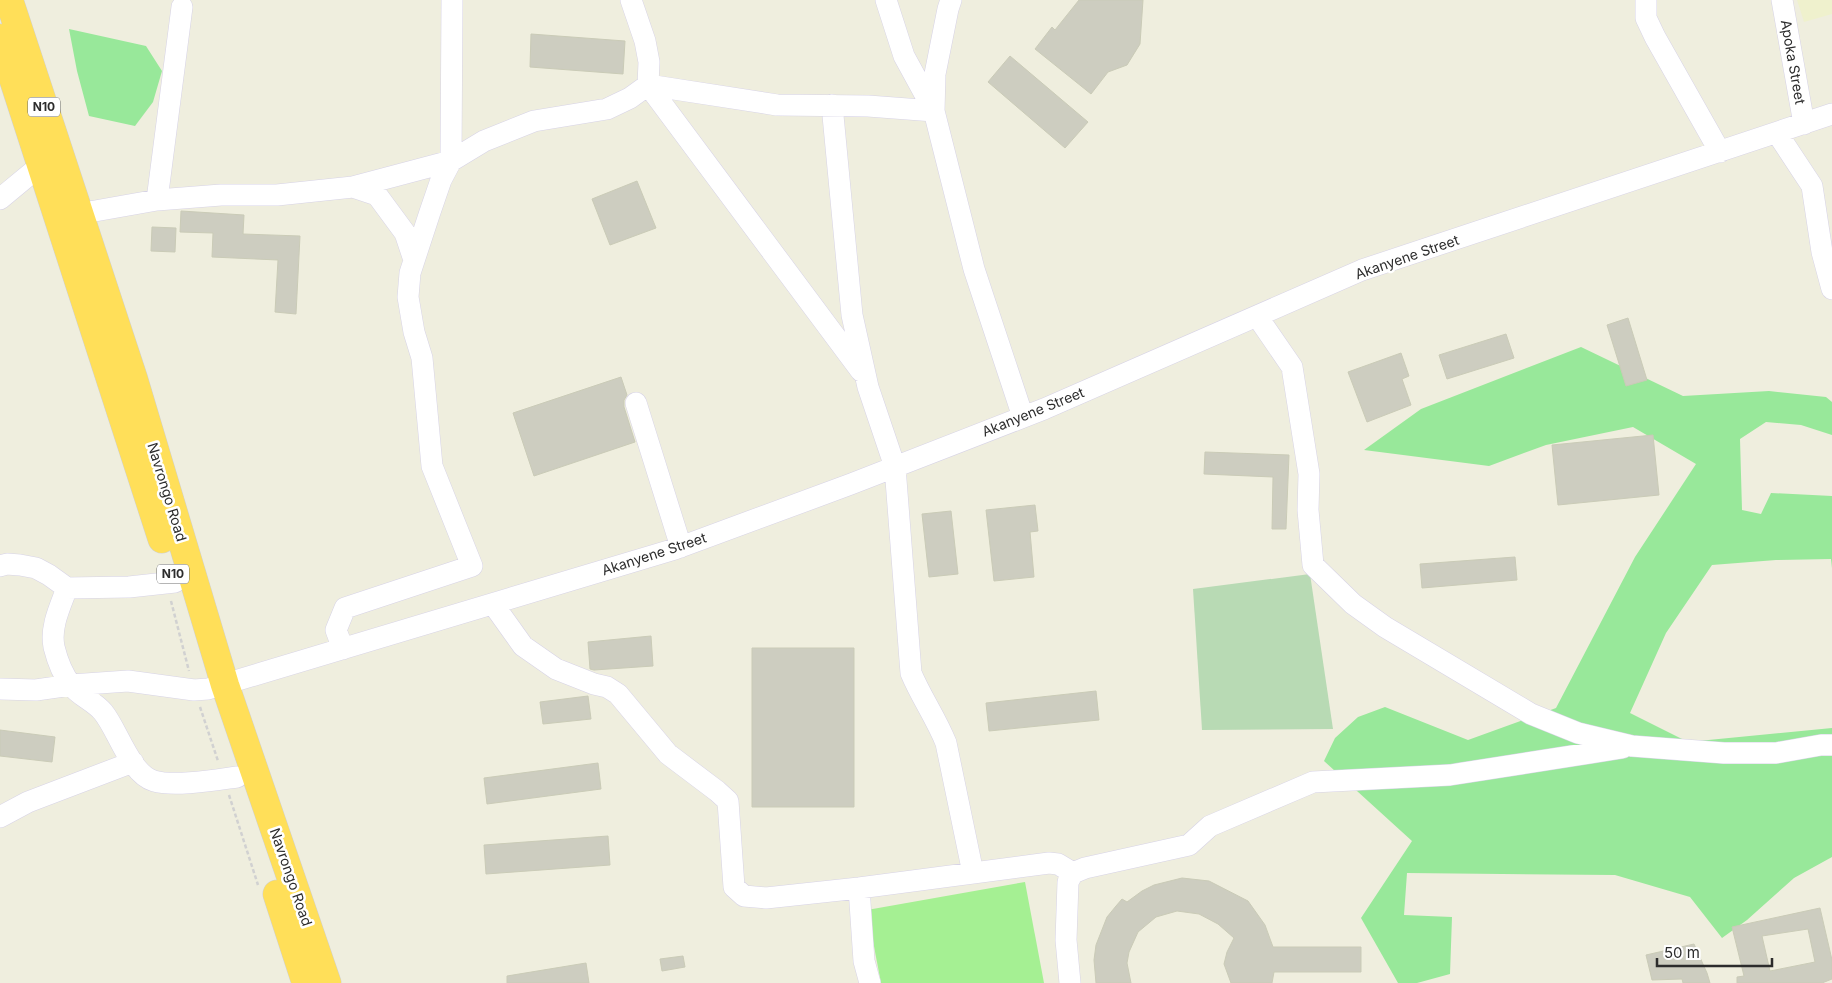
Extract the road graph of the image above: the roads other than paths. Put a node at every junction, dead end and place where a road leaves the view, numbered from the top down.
1 (9, 0) edge
2 (452, 0) edge
3 (631, 0) edge
4 (886, 0) edge
5 (952, 0) edge
6 (1646, 0) edge
7 (1782, 0) edge
8 (182, 7) dead end
9 (0, 38) edge
10 (648, 85) junction
11 (832, 105) junction
12 (934, 111) junction
13 (1832, 114) edge
14 (1804, 124) junction
15 (1778, 133) junction
16 (1720, 152) junction
17 (451, 161) junction
18 (41, 165) junction
19 (353, 188) junction
20 (0, 199) edge
21 (157, 200) junction
22 (78, 214) junction
23 (414, 260) junction
24 (1832, 289) edge
25 (1257, 316) junction
26 (866, 377) junction
27 (636, 403) dead end
28 (1022, 417) junction
29 (895, 467) junction
30 (682, 546) junction
31 (0, 566) edge
32 (175, 582) junction
33 (67, 588) junction
34 (493, 604) junction
35 (343, 649) junction
36 (71, 685) junction
37 (216, 687) junction
38 (0, 689) edge
39 (1832, 745) edge
40 (1632, 746) junction
41 (133, 762) junction
42 (237, 778) junction
43 (0, 817) edge
44 (973, 873) junction
45 (1073, 873) junction
46 (858, 888) junction
47 (306, 983) edge
48 (326, 983) edge
49 (870, 983) edge
50 (1070, 983) edge

1 - 22 highway, Navrongo Road / N10
2 - 17 street
3 - 10 street
4 - 12 street
5 - 12 street
6 - 16 street
7 - 14 street, Apoka Street
8 - 21 street
9 - 18 highway, Navrongo Road / N10
10 - 11 street
10 - 17 street
10 - 26 street
11 - 12 street
11 - 26 street
12 - 28 street
13 - 14 street, Akanyene Street
14 - 15 street, Akanyene Street
15 - 16 street, Akanyene Street
15 - 24 street
16 - 25 street, Akanyene Street
17 - 19 street
17 - 23 street
18 - 20 street
18 - 32 highway, Navrongo Road / N10
19 - 21 street
19 - 23 street
21 - 22 street
22 - 37 highway, Navrongo Road / N10
23 - 35 street
25 - 28 street, Akanyene Street
25 - 40 street
26 - 29 street
27 - 30 street
28 - 29 street, Akanyene Street
29 - 30 street, Akanyene Street
29 - 44 street
30 - 34 street, Akanyene Street
31 - 33 street
32 - 33 street
32 - 37 highway, Navrongo Road / N10
33 - 36 street
34 - 35 street, Akanyene Street
34 - 46 street
35 - 37 street, Akanyene Street
36 - 37 street, Akanyene Street
36 - 38 street, Akanyene Street
36 - 41 street
37 - 42 highway, Navrongo Road / N10
37 - 48 highway, Navrongo Road / N10
39 - 40 street
40 - 45 street
41 - 42 street
41 - 43 street
42 - 47 highway, Navrongo Road / N10
44 - 45 street
44 - 46 street
45 - 50 street
46 - 49 street

